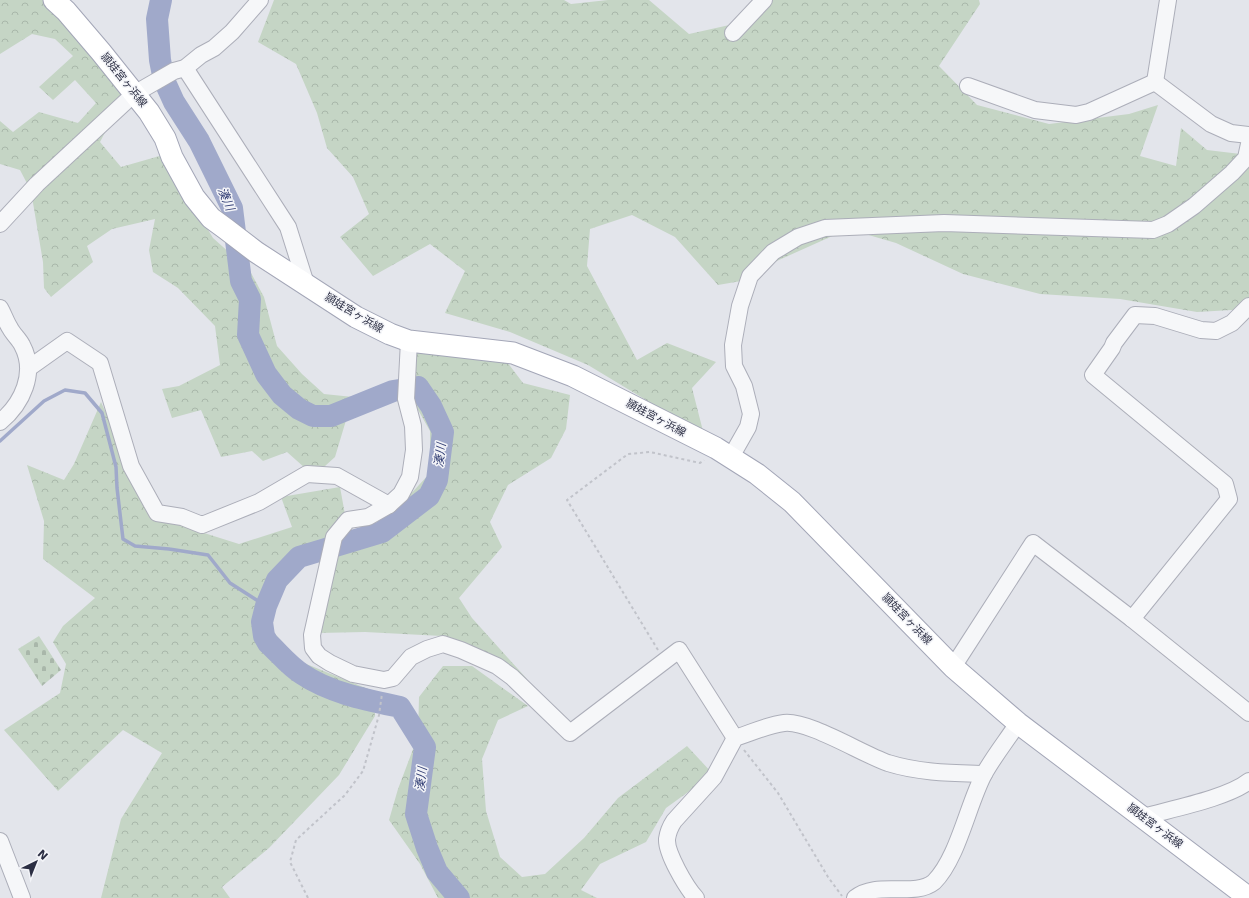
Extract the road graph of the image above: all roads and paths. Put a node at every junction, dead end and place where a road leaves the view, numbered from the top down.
1 (54, 0) edge
2 (260, 0) edge
3 (764, 0) edge
4 (1168, 0) edge
5 (733, 33) dead end
6 (180, 70) junction
7 (1155, 82) junction
8 (968, 86) dead end
9 (134, 94) junction
10 (1249, 135) edge
11 (1249, 144) edge
12 (0, 224) edge
13 (306, 284) junction
14 (1249, 306) edge
15 (0, 308) edge
16 (409, 340) junction
17 (29, 368) junction
18 (0, 422) edge
19 (724, 452) junction
20 (389, 505) junction
21 (1132, 619) junction
22 (665, 661) junction
23 (953, 667) junction
24 (382, 695) dead end
25 (1249, 713) edge
26 (1018, 723) junction
27 (735, 738) junction
28 (984, 774) junction
29 (1249, 781) edge
30 (1143, 817) junction
31 (0, 840) edge
32 (4, 867) edge
33 (22, 898) edge
34 (308, 898) edge
35 (696, 898) edge
36 (843, 898) edge
37 (855, 898) edge
38 (1249, 898) edge

1 - 9 main road, 頴娃宮ヶ浜線
2 - 6 street
3 - 5 street
4 - 7 street
6 - 9 street
6 - 13 street
7 - 8 street
7 - 10 street
9 - 12 street
9 - 13 main road, 頴娃宮ヶ浜線
11 - 19 street
13 - 16 main road, 頴娃宮ヶ浜線
14 - 21 street
15 - 17 street
16 - 19 main road, 頴娃宮ヶ浜線
16 - 20 street
17 - 18 street
17 - 20 street
19 - 22 path
19 - 23 main road, 頴娃宮ヶ浜線
20 - 22 street
21 - 23 street
21 - 25 street
22 - 27 street
23 - 26 main road, 頴娃宮ヶ浜線
24 - 34 path
26 - 28 street
26 - 30 main road, 頴娃宮ヶ浜線
27 - 28 street
27 - 35 street
27 - 36 path
28 - 37 street
29 - 30 street
30 - 38 main road, 頴娃宮ヶ浜線
31 - 32 street
32 - 33 street

